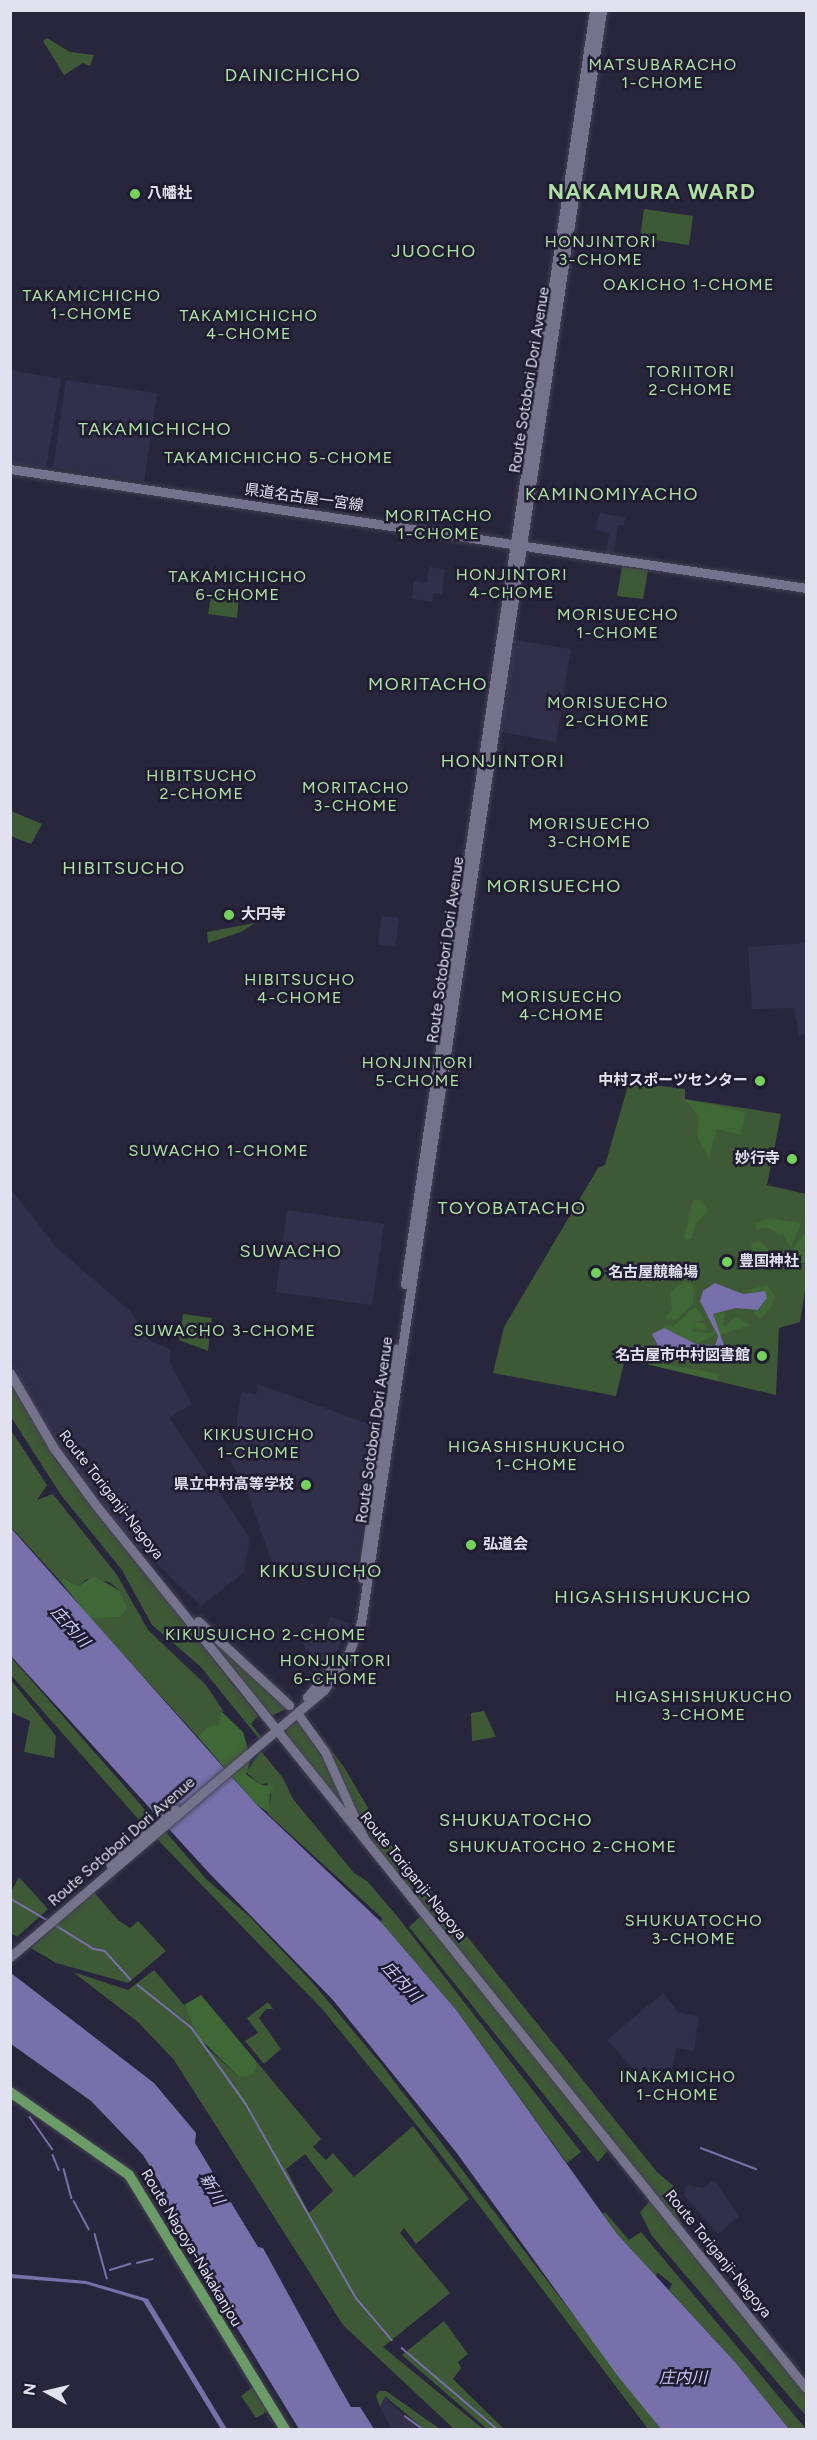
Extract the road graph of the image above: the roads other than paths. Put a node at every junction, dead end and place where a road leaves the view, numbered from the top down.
1 (594, 10) edge
2 (602, 10) edge
3 (10, 469) edge
4 (518, 545) junction
5 (807, 588) edge
6 (10, 1373) edge
7 (182, 1608) junction
8 (289, 1705) dead end
9 (300, 1717) dead end
10 (272, 1730) junction
11 (365, 1841) junction
12 (26, 1940) junction
13 (10, 1950) edge
14 (10, 1957) edge
15 (10, 2092) edge
16 (807, 2388) edge
17 (285, 2430) edge

1 - 4 main road, Route Sotobori Dori Avenue
2 - 4 main road, Route Sotobori Dori Avenue
3 - 4 main road, 県道名古屋一宮線
4 - 5 main road, 県道名古屋一宮線
4 - 10 main road, Route Sotobori Dori Avenue
6 - 7 main road, Route Toriganji-Nagoya
7 - 8 main road
7 - 10 main road, Route Toriganji-Nagoya
9 - 11 main road
10 - 11 main road, Route Toriganji-Nagoya
10 - 12 main road, Route Sotobori Dori Avenue
11 - 16 main road, Route Toriganji-Nagoya
12 - 13 main road, Route Sotobori Dori Avenue
12 - 14 main road, Route Sotobori Dori Avenue
15 - 17 main road, Route Nagoya-Nakakanjou

